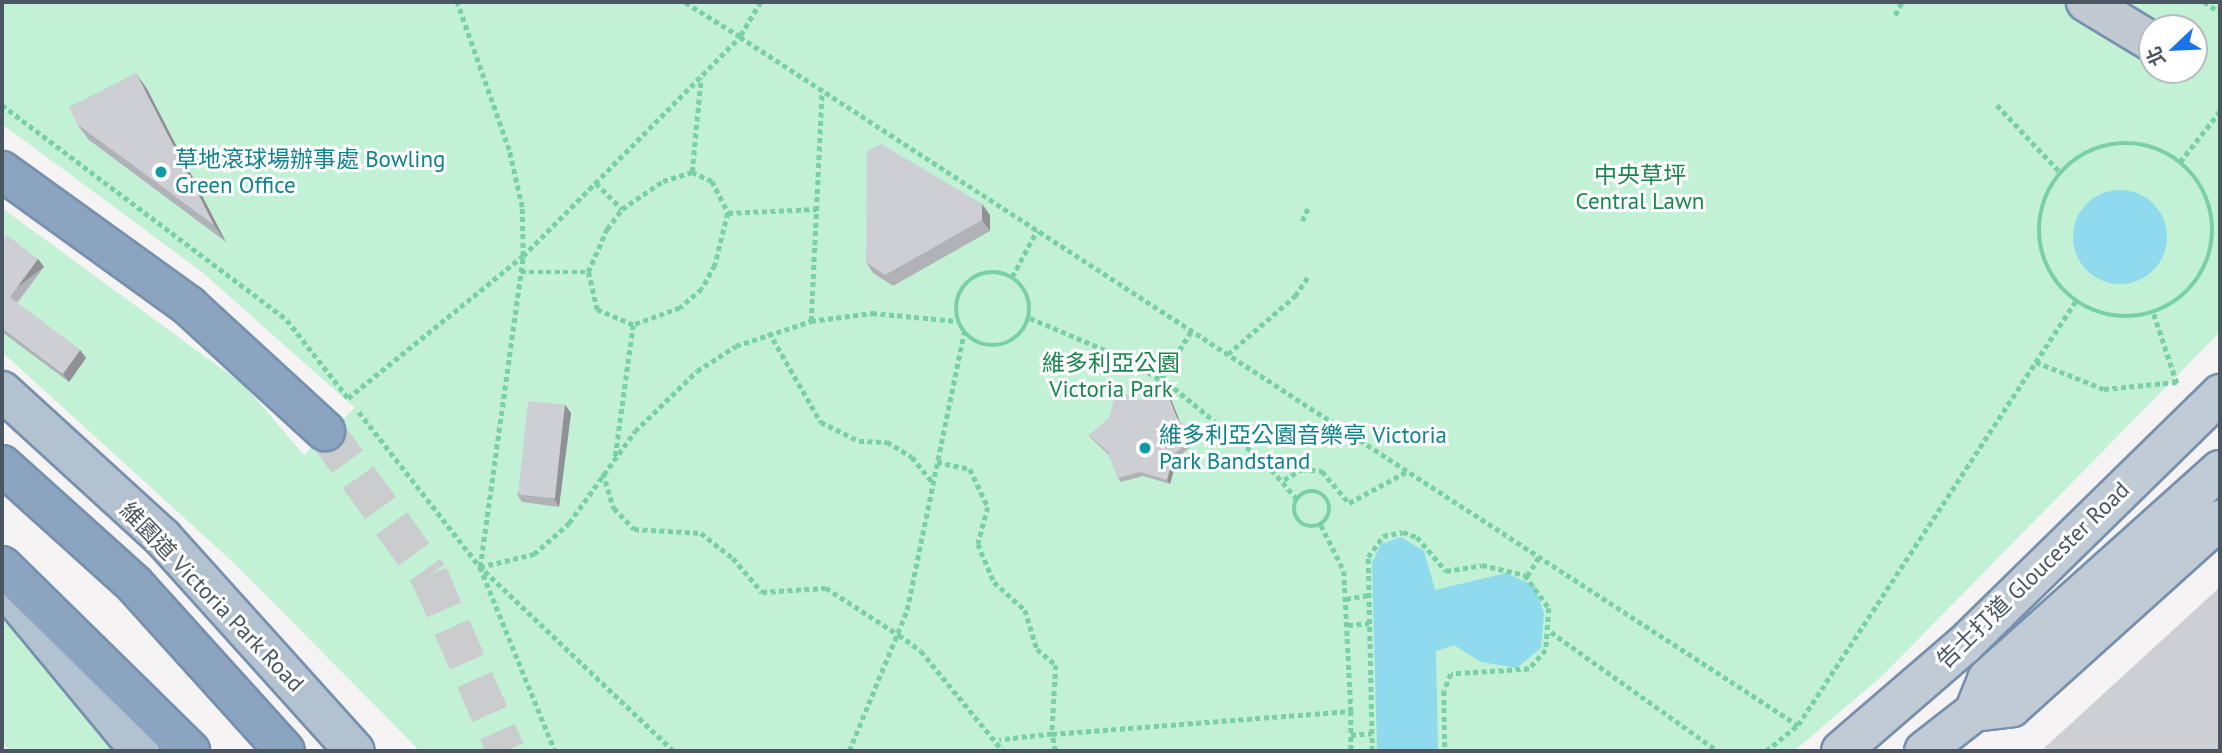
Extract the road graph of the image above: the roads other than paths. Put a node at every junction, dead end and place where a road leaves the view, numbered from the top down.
1 (2086, 2) edge
2 (2138, 34) edge
3 (2, 171) edge
4 (2, 391) edge
5 (2220, 394) edge
6 (325, 431) tunnel mouth
7 (2, 465) edge
8 (2220, 470) edge
9 (2220, 520) edge
10 (2, 566) edge
11 (2, 583) edge
12 (1980, 695) junction
13 (140, 751) edge
14 (191, 751) edge
15 (285, 751) edge
16 (355, 751) edge
17 (1841, 751) edge
18 (1924, 751) edge

1 - 2 street
3 - 6 highway
4 - 16 main road, 維園道 Victoria Park Road
5 - 17 main road, 告士打道 Gloucester Road
7 - 15 highway
8 - 12 main road, 告士打道 Gloucester Road
9 - 12 main road
10 - 14 highway
11 - 13 main road
12 - 18 main road, 告士打道 Gloucester Road

